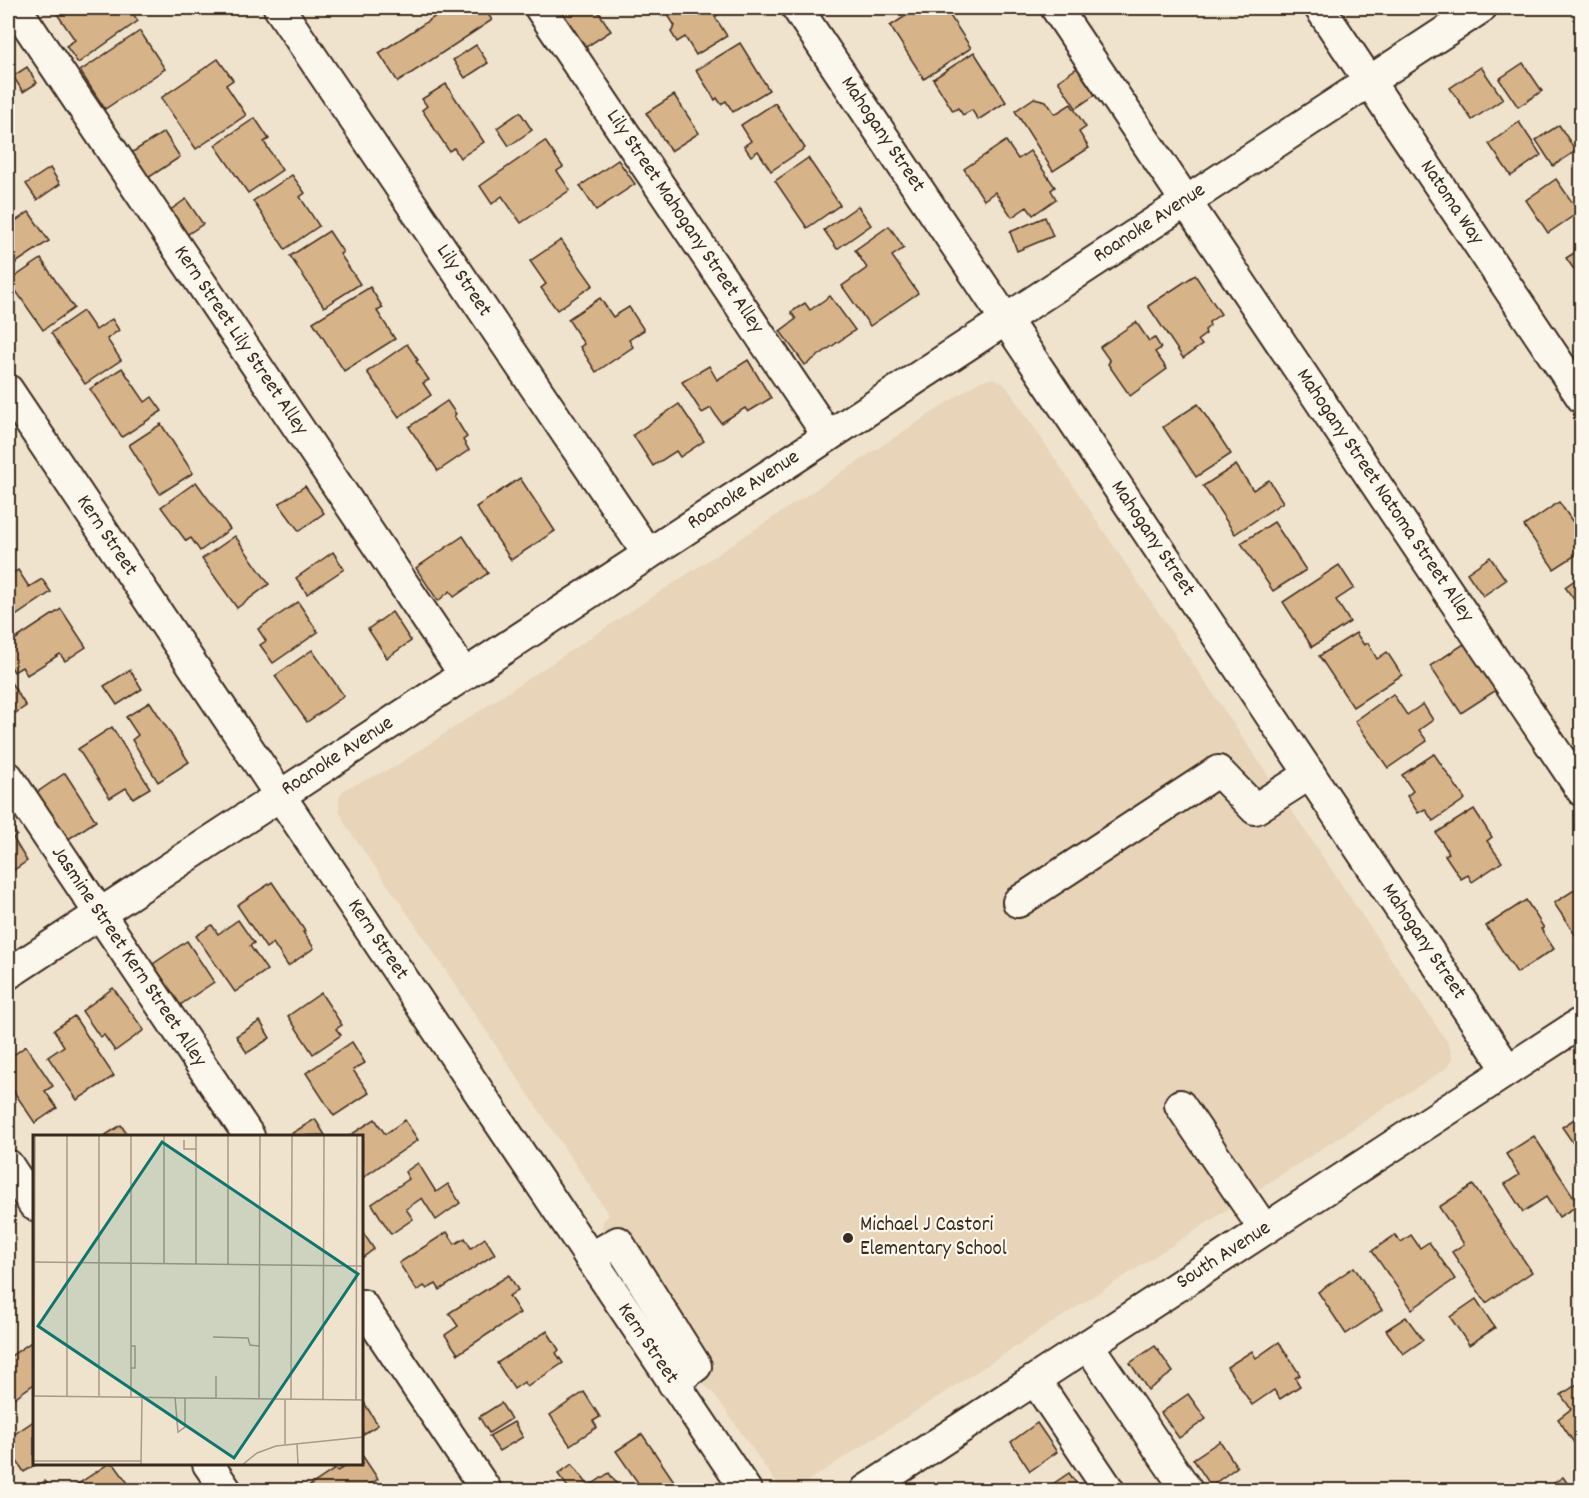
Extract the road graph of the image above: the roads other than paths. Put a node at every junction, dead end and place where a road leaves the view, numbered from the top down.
1 (16, 8) edge
2 (279, 8) edge
3 (540, 8) edge
4 (797, 8) edge
5 (1056, 8) edge
6 (1320, 8) edge
7 (1481, 8) edge
8 (1369, 81) junction
9 (1187, 200) junction
10 (1005, 319) junction
11 (8, 390) edge
12 (1581, 398) edge
13 (828, 436) junction
14 (648, 554) junction
15 (464, 674) junction
16 (1310, 774) junction
17 (8, 777) edge
18 (1581, 791) edge
19 (280, 795) junction
20 (1018, 903) dead end
21 (99, 914) junction
22 (8, 974) edge
23 (1581, 1022) edge
24 (1508, 1070) junction
25 (1180, 1105) dead end
26 (248, 1135) edge
27 (8, 1165) edge
28 (33, 1203) edge
29 (1264, 1229) junction
30 (363, 1306) edge
31 (1088, 1345) junction
32 (1035, 1380) junction
33 (209, 1465) edge
34 (226, 1491) edge
35 (486, 1491) edge
36 (746, 1491) edge
37 (866, 1491) edge
38 (1109, 1491) edge
39 (1187, 1491) edge

1 - 15 street, Kern Street Lily Street Alley
2 - 14 street, Lily Street
3 - 13 street, Lily Street Mahogany Street Alley
4 - 10 street, Mahogany Street
5 - 9 street, Mahogany Street Natoma Street Alley
6 - 8 street, Natoma Way
7 - 8 street, Roanoke Avenue
8 - 9 street, Roanoke Avenue
8 - 12 street, Natoma Way
9 - 10 street, Roanoke Avenue
9 - 18 street, Mahogany Street Natoma Street Alley
10 - 13 street, Roanoke Avenue
10 - 16 street, Mahogany Street
11 - 19 street, Kern Street
13 - 14 street, Roanoke Avenue
14 - 15 street, Roanoke Avenue
15 - 19 street, Roanoke Avenue
16 - 20 street
16 - 24 street, Mahogany Street
17 - 21 street, Jasmine Street Kern Street Alley
19 - 21 street, Roanoke Avenue
19 - 36 street, Kern Street
21 - 22 street, Roanoke Avenue
21 - 26 street, Jasmine Street Kern Street Alley
23 - 24 street, South Avenue
24 - 29 street, South Avenue
25 - 29 street
27 - 28 street
29 - 31 street, South Avenue
30 - 35 street
31 - 32 street, South Avenue
31 - 39 street
32 - 37 street, South Avenue
32 - 38 street
33 - 34 street

